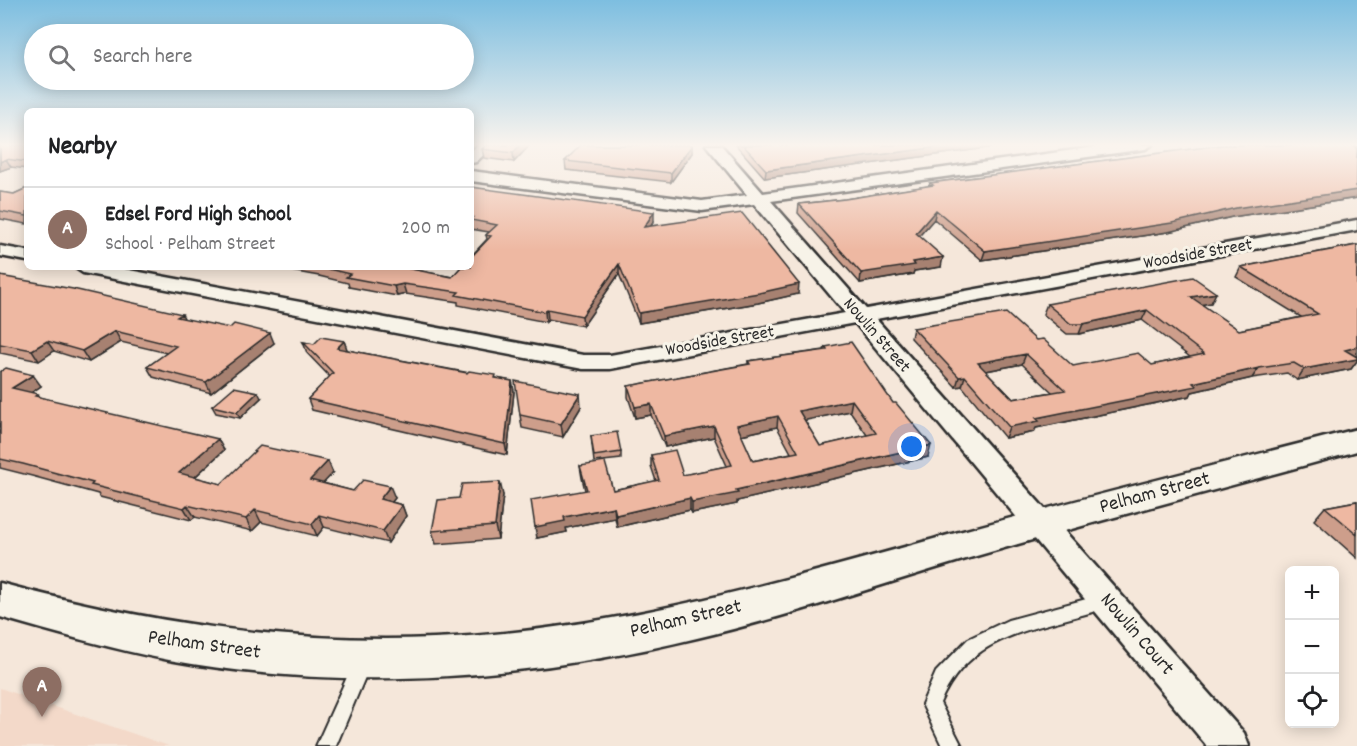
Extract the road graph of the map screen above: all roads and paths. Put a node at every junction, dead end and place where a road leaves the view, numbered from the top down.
1 (500, 180) edge
2 (742, 180) edge
3 (903, 180) edge
4 (759, 200) junction
5 (1357, 225) edge
6 (0, 251) edge
7 (24, 255) edge
8 (98, 270) edge
9 (859, 316) junction
10 (1353, 445) edge
11 (1040, 525) junction
12 (0, 600) edge
13 (1106, 601) junction
14 (364, 659) junction
15 (326, 746) edge
16 (952, 746) edge
17 (1231, 746) edge

1 - 4 street
2 - 4 street, Nowlin Street
3 - 4 street
4 - 9 street, Nowlin Street
5 - 9 street, Woodside Street
6 - 7 street
8 - 9 street, Woodside Street
9 - 11 street, Nowlin Street
10 - 11 street, Pelham Street
11 - 13 street, Nowlin Court
11 - 14 street, Pelham Street
12 - 14 street, Pelham Street
13 - 16 lane
13 - 17 street, Nowlin Court
14 - 15 lane

